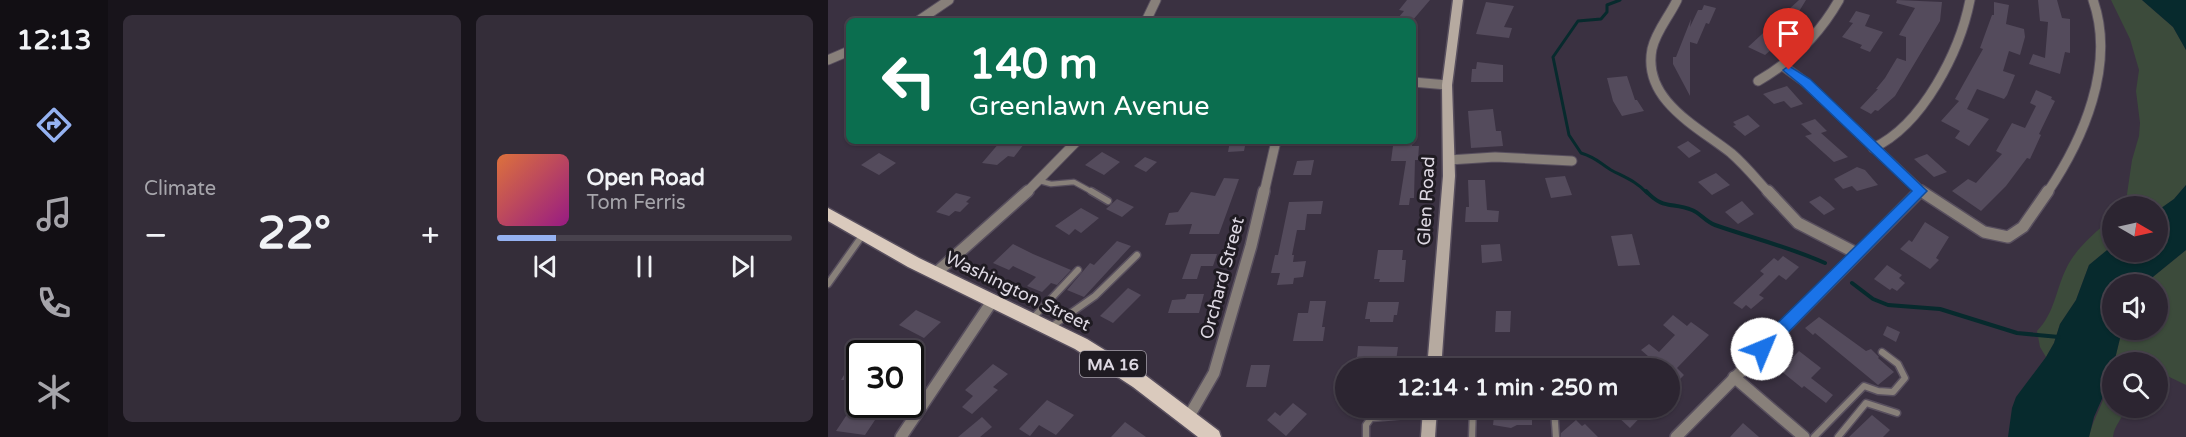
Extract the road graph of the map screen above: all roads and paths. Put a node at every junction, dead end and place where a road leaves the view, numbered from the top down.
1 (949, 0) edge
2 (1156, 0) edge
3 (1458, 0) edge
4 (1677, 0) edge
5 (1839, 0) edge
6 (1970, 0) edge
7 (2092, 0) edge
8 (922, 18) edge
9 (1147, 18) edge
10 (846, 52) edge
11 (828, 60) edge
12 (1783, 66) junction
13 (1758, 81) dead end
14 (1416, 82) edge
15 (1447, 86) junction
16 (1074, 144) edge
17 (1275, 144) edge
18 (1873, 148) junction
19 (1449, 160) junction
20 (1572, 161) dead end
21 (1040, 181) junction
22 (1920, 191) junction
23 (1108, 201) dead end
24 (828, 214) edge
25 (862, 236) junction
26 (1856, 253) junction
27 (1137, 255) dead end
28 (1078, 270) dead end
29 (936, 273) junction
30 (828, 284) edge
31 (993, 300) junction
32 (1032, 319) junction
33 (1050, 328) junction
34 (1882, 352) dead end
35 (1435, 358) edge
36 (1734, 377) junction
37 (1897, 413) dead end
38 (1188, 418) junction
39 (1371, 418) edge
40 (1429, 418) edge
41 (1473, 418) edge
42 (1555, 418) edge
43 (900, 437) edge
44 (1212, 437) edge
45 (1366, 437) edge
46 (1428, 437) edge
47 (1472, 437) edge
48 (1556, 437) edge
49 (1676, 437) edge
50 (1804, 437) edge
51 (1814, 437) edge
52 (1838, 437) edge

1 - 8 street
2 - 9 street
3 - 15 street, Glen Road
4 - 26 street
5 - 12 street
6 - 18 street
7 - 22 street
10 - 11 street
12 - 13 street
12 - 18 street
14 - 15 street
15 - 19 street, Glen Road
16 - 21 street
17 - 38 street, Orchard Street
18 - 22 street
19 - 20 street
19 - 35 street, Glen Road
21 - 23 lane
21 - 29 street
22 - 26 street
24 - 25 main road, Washington Street / MA 16
25 - 29 main road, Washington Street / MA 16
25 - 30 lane
26 - 36 street
27 - 33 lane
28 - 32 lane
29 - 31 main road, Washington Street / MA 16
31 - 32 main road, Washington Street / MA 16
31 - 43 street
32 - 33 main road, Washington Street / MA 16
33 - 38 main road, Washington Street / MA 16
34 - 51 lane
36 - 49 street
36 - 50 street
37 - 52 lane
38 - 44 main road, Washington Street / MA 16
39 - 45 lane
40 - 46 street
41 - 47 lane
42 - 48 lane

